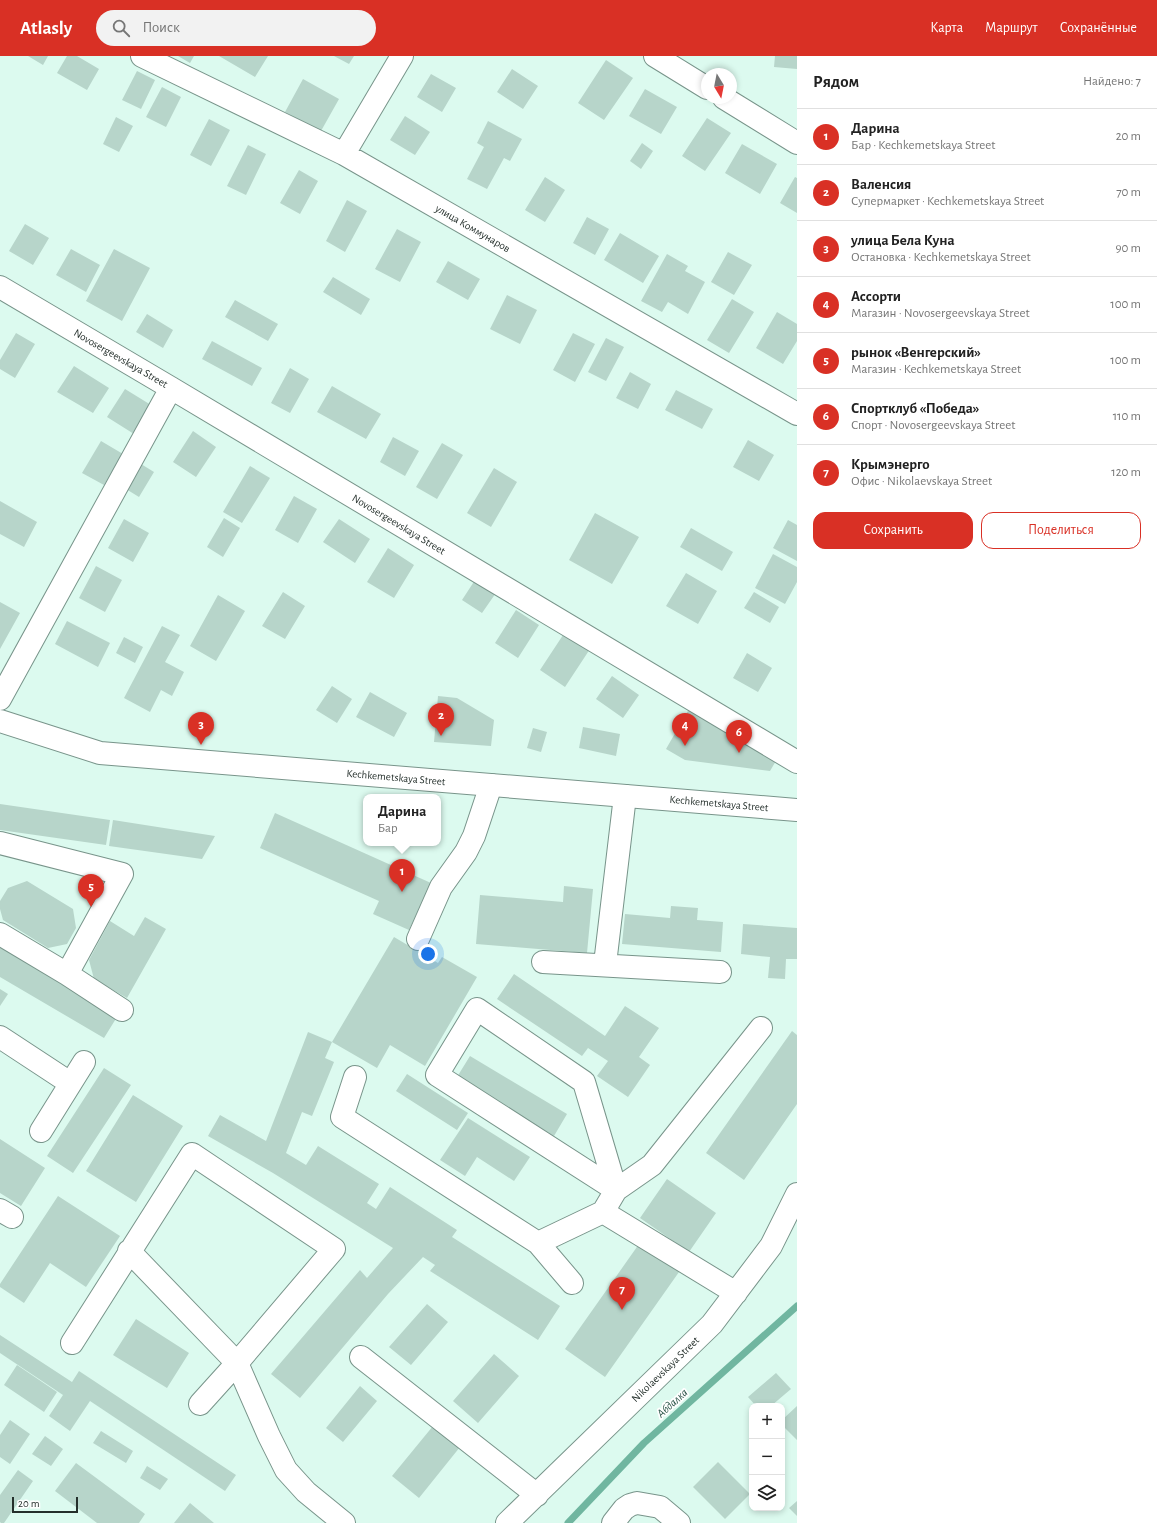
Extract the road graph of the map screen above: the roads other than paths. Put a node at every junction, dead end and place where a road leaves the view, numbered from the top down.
1 (142, 56) edge
2 (402, 56) edge
3 (655, 56) edge
4 (701, 84) edge
5 (734, 104) edge
6 (797, 143) edge
7 (344, 154) junction
8 (0, 287) edge
9 (171, 388) junction
10 (797, 414) edge
11 (0, 699) edge
12 (0, 721) edge
13 (797, 762) edge
14 (491, 785) junction
15 (625, 796) junction
16 (797, 810) edge
17 (0, 843) edge
18 (0, 934) edge
19 (418, 939) dead end
20 (543, 962) dead end
21 (605, 964) junction
22 (720, 972) dead end
23 (67, 974) junction
24 (122, 1010) dead end
25 (761, 1028) dead end
26 (0, 1037) edge
27 (84, 1062) dead end
28 (356, 1077) dead end
29 (70, 1083) junction
30 (41, 1131) dead end
31 (616, 1190) junction
32 (797, 1194) edge
33 (603, 1212) junction
34 (538, 1243) junction
35 (129, 1251) junction
36 (572, 1283) dead end
37 (736, 1293) junction
38 (72, 1342) dead end
39 (361, 1357) dead end
40 (237, 1363) junction
41 (200, 1404) dead end
42 (537, 1495) junction
43 (344, 1523) edge
44 (506, 1523) edge
45 (613, 1523) edge
46 (679, 1523) edge

1 - 7 street, улица Коммунаров
2 - 7 street
3 - 4 street
5 - 6 street
7 - 10 street, улица Коммунаров
8 - 9 street, Novosergeevskaya Street
9 - 11 street
9 - 13 street, Novosergeevskaya Street
12 - 14 street, Kechkemetskaya Street
14 - 15 street, Kechkemetskaya Street
14 - 19 street
15 - 16 street, Kechkemetskaya Street
15 - 21 street
17 - 23 street
18 - 23 street
20 - 21 street
21 - 22 street
23 - 24 street
25 - 31 street
26 - 29 street
27 - 29 street
28 - 34 street
29 - 30 street
31 - 31 street
31 - 33 street
32 - 37 street, Nikolaevskaya Street
33 - 34 street
33 - 37 street
34 - 36 street
35 - 38 street
35 - 40 street
35 - 40 street
37 - 42 street, Nikolaevskaya Street
39 - 42 street
40 - 41 street
40 - 43 street
42 - 44 street, Nikolaevskaya Street
45 - 46 street

